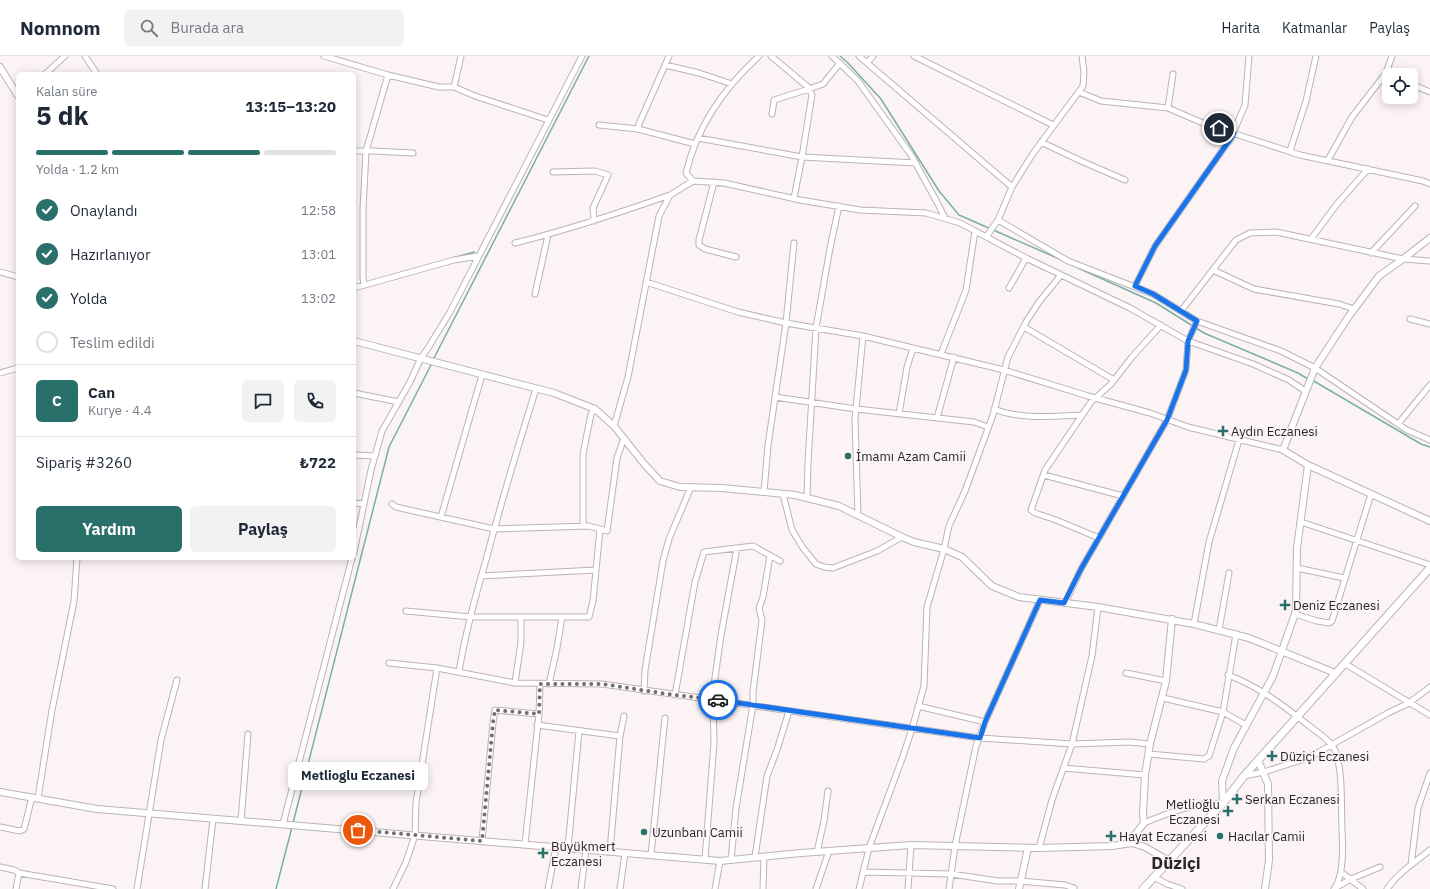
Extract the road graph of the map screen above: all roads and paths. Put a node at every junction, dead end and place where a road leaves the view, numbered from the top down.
1 (65, 56) edge
2 (85, 56) edge
3 (324, 56) edge
4 (461, 56) edge
5 (582, 56) edge
6 (669, 56) edge
7 (757, 56) edge
8 (771, 56) edge
9 (832, 56) edge
10 (859, 56) edge
11 (873, 56) edge
12 (914, 56) edge
13 (1082, 56) edge
14 (1249, 56) edge
15 (1316, 56) edge
16 (1390, 57) edge
17 (840, 63) junction
18 (867, 63) junction
19 (665, 65) junction
20 (0, 67) edge
21 (1387, 68) edge
22 (47, 72) edge
23 (96, 72) edge
24 (388, 74) junction
25 (1173, 74) dead end
26 (1382, 78) edge
27 (732, 84) junction
28 (454, 87) junction
29 (1418, 87) edge
30 (809, 90) junction
31 (1079, 92) junction
32 (1430, 92) edge
33 (16, 93) edge
34 (1168, 108) junction
35 (772, 114) dead end
36 (548, 120) junction
37 (599, 125) dead end
38 (1053, 125) junction
39 (638, 129) junction
40 (1234, 133) junction
41 (698, 138) junction
42 (1041, 142) junction
43 (695, 144) junction
44 (356, 151) edge
45 (366, 151) junction
46 (1290, 151) junction
47 (413, 153) dead end
48 (802, 157) junction
49 (1328, 160) junction
50 (916, 163) junction
51 (1368, 169) junction
52 (553, 172) dead end
53 (1125, 180) dead end
54 (693, 181) junction
55 (714, 182) junction
56 (1430, 184) edge
57 (1012, 188) junction
58 (670, 195) junction
59 (794, 198) junction
60 (839, 206) junction
61 (1415, 206) dead end
62 (945, 218) junction
63 (594, 221) junction
64 (997, 222) junction
65 (975, 231) junction
66 (548, 235) junction
67 (987, 236) junction
68 (1430, 238) edge
69 (1311, 239) junction
70 (515, 242) dead end
71 (794, 244) dead end
72 (1371, 253) junction
73 (478, 256) junction
74 (736, 257) dead end
75 (1026, 258) junction
76 (1403, 259) junction
77 (1430, 261) edge
78 (1213, 270) junction
79 (0, 272) edge
80 (1060, 275) junction
81 (16, 276) edge
82 (646, 282) junction
83 (364, 285) junction
84 (1135, 286) junction
85 (356, 287) edge
86 (1009, 288) dead end
87 (535, 294) dead end
88 (1354, 309) junction
89 (1181, 311) junction
90 (1410, 319) dead end
91 (1196, 322) junction
92 (786, 324) junction
93 (1430, 324) edge
94 (1161, 325) junction
95 (1024, 327) junction
96 (816, 328) junction
97 (863, 336) junction
98 (1189, 338) junction
99 (356, 342) edge
100 (913, 348) junction
101 (941, 354) junction
102 (954, 357) junction
103 (423, 359) junction
104 (16, 369) edge
105 (1004, 370) junction
106 (1314, 370) junction
107 (0, 373) edge
108 (482, 375) junction
109 (1114, 380) junction
110 (1430, 385) edge
111 (536, 389) junction
112 (1306, 389) junction
113 (356, 393) edge
114 (775, 397) junction
115 (1096, 398) junction
116 (399, 402) junction
117 (812, 402) junction
118 (856, 409) junction
119 (994, 409) junction
120 (595, 410) junction
121 (899, 414) junction
122 (1082, 415) junction
123 (937, 418) junction
124 (1167, 420) junction
125 (1398, 424) junction
126 (614, 426) junction
127 (988, 427) junction
128 (624, 438) junction
129 (1239, 440) junction
130 (1430, 440) edge
131 (1283, 450) junction
132 (356, 455) edge
133 (375, 456) junction
134 (1308, 465) junction
135 (1044, 475) junction
136 (691, 487) junction
137 (764, 492) junction
138 (783, 494) junction
139 (1371, 494) junction
140 (1123, 496) junction
141 (807, 498) junction
142 (356, 503) edge
143 (364, 504) junction
144 (392, 504) dead end
145 (858, 516) junction
146 (441, 517) junction
147 (1430, 521) edge
148 (1301, 522) junction
149 (583, 526) junction
150 (494, 528) junction
151 (600, 529) junction
152 (902, 537) junction
153 (1099, 538) junction
154 (1356, 539) junction
155 (356, 540) edge
156 (737, 548) junction
157 (944, 549) junction
158 (770, 556) junction
159 (77, 560) edge
160 (351, 560) edge
161 (780, 562) dead end
162 (1430, 565) edge
163 (1297, 568) junction
164 (1430, 568) edge
165 (596, 570) junction
166 (1229, 573) dead end
167 (481, 576) junction
168 (1344, 578) junction
169 (1040, 600) junction
170 (1064, 603) junction
171 (1098, 607) junction
172 (406, 611) dead end
173 (1295, 614) junction
174 (471, 617) junction
175 (522, 617) junction
176 (562, 617) junction
177 (1172, 619) junction
178 (1194, 624) junction
179 (1219, 630) junction
180 (1236, 634) junction
181 (1282, 652) junction
182 (389, 663) dead end
183 (1344, 663) junction
184 (437, 668) junction
185 (459, 672) junction
186 (1126, 673) dead end
187 (1335, 673) junction
188 (1228, 675) junction
189 (177, 680) dead end
190 (1166, 681) junction
191 (515, 683) junction
192 (540, 684) junction
193 (549, 684) junction
194 (1430, 687) edge
195 (644, 691) junction
196 (1264, 693) junction
197 (675, 695) junction
198 (1163, 698) junction
199 (713, 699) junction
200 (1409, 703) junction
201 (753, 705) junction
202 (918, 706) junction
203 (789, 711) junction
204 (1223, 712) junction
205 (539, 714) junction
206 (624, 716) dead end
207 (1430, 716) edge
208 (1298, 717) junction
209 (664, 718) dead end
210 (985, 722) junction
211 (538, 725) junction
212 (1246, 725) junction
213 (912, 729) junction
214 (579, 731) junction
215 (248, 734) dead end
216 (620, 736) junction
217 (980, 738) junction
218 (1072, 744) junction
219 (1150, 744) junction
220 (1332, 746) junction
221 (1149, 754) junction
222 (1258, 760) junction
223 (1063, 768) junction
224 (1264, 772) junction
225 (1430, 773) edge
226 (1145, 775) junction
227 (1244, 776) junction
228 (828, 791) dead end
229 (0, 792) edge
230 (35, 798) junction
231 (1223, 803) junction
232 (149, 814) junction
233 (213, 819) junction
234 (241, 821) junction
235 (1144, 823) junction
236 (284, 824) junction
237 (0, 827) edge
238 (415, 835) junction
239 (482, 841) junction
240 (1132, 843) junction
241 (525, 844) junction
242 (911, 845) junction
243 (955, 846) junction
244 (556, 847) junction
245 (568, 848) junction
246 (869, 848) junction
247 (1028, 848) junction
248 (1039, 848) junction
249 (586, 849) junction
250 (1430, 850) edge
251 (829, 851) junction
252 (610, 852) junction
253 (817, 852) junction
254 (625, 853) junction
255 (651, 855) junction
256 (764, 856) junction
257 (755, 857) junction
258 (705, 860) junction
259 (731, 860) junction
260 (720, 861) junction
261 (1170, 861) junction
262 (1411, 865) junction
263 (0, 867) edge
264 (1380, 867) dead end
265 (19, 872) junction
266 (864, 872) junction
267 (1341, 872) junction
268 (910, 874) junction
269 (951, 874) junction
270 (1154, 877) junction
271 (1351, 879) junction
272 (1020, 881) junction
273 (1074, 888) dead end
274 (16, 889) edge
275 (113, 889) edge
276 (137, 889) edge
277 (205, 889) edge
278 (393, 889) edge
279 (548, 889) edge
280 (581, 889) edge
281 (620, 889) edge
282 (715, 889) edge
283 (763, 889) edge
284 (816, 889) edge
285 (859, 889) edge
286 (908, 889) edge
287 (949, 889) edge
288 (1018, 889) edge
289 (1143, 889) edge
290 (1182, 889) edge
291 (1265, 889) edge
292 (1334, 889) edge
293 (1363, 889) edge
294 (1388, 889) edge

1 - 22 street
2 - 23 street
3 - 24 street
4 - 28 street
5 - 36 street
6 - 19 street
7 - 27 street
8 - 30 street
9 - 17 street
10 - 18 street
11 - 18 street
12 - 38 street
13 - 31 street
14 - 40 street
15 - 46 street
16 - 21 street
17 - 30 street
17 - 50 street
18 - 57 street
19 - 27 street
19 - 39 street
20 - 33 street
24 - 28 street
24 - 45 street
25 - 34 street
26 - 49 street
27 - 41 street
28 - 36 street
29 - 32 street
30 - 35 street
30 - 48 street
31 - 34 street
31 - 38 street
34 - 40 street
36 - 73 street
37 - 39 street
38 - 42 street
39 - 43 street
40 - 46 street
40 - 84 street
41 - 43 street
41 - 48 street
42 - 53 street
42 - 57 street
43 - 54 street
44 - 45 street
45 - 47 street
45 - 83 street
46 - 49 street
48 - 50 street
48 - 59 street
49 - 51 street
50 - 62 street
51 - 56 street
51 - 69 street
52 - 63 street
54 - 55 street
54 - 58 street
55 - 59 street
55 - 74 street
57 - 64 street
58 - 63 street
58 - 82 street
59 - 60 street
60 - 62 street
60 - 96 street
61 - 72 street
62 - 65 street
63 - 66 street
64 - 67 street
64 - 84 street
65 - 67 street
65 - 101 street
66 - 70 street
66 - 87 street
67 - 75 street
68 - 76 street
69 - 72 street
69 - 78 street
71 - 92 street
72 - 76 street
73 - 83 street
73 - 103 street
75 - 80 street
75 - 86 street
76 - 77 street
76 - 88 street
78 - 88 street
78 - 89 street
79 - 81 street
80 - 94 street
80 - 95 street
82 - 92 street
82 - 126 street
83 - 85 street
84 - 89 street
88 - 106 street
89 - 91 street
90 - 93 street
91 - 98 street
91 - 106 street
92 - 96 street
92 - 114 street
94 - 98 street
94 - 109 street
95 - 105 street
95 - 109 street
96 - 97 street
96 - 117 street
97 - 100 street
97 - 118 street
98 - 112 street
98 - 124 street
99 - 103 street
100 - 101 street
100 - 121 street
101 - 102 street
102 - 105 street
102 - 123 street
103 - 108 street
103 - 116 street
104 - 107 street
105 - 115 street
105 - 119 street
106 - 112 street
106 - 125 street
108 - 111 street
108 - 146 street
109 - 115 street
110 - 125 street
111 - 120 street
111 - 150 street
112 - 131 street
113 - 116 street
114 - 117 street
114 - 137 street
115 - 122 street
115 - 124 street
116 - 133 street
117 - 118 street
117 - 141 street
118 - 121 street
118 - 145 street
119 - 122 street
119 - 127 street
120 - 126 street
120 - 149 street
121 - 123 street
122 - 135 street
123 - 127 street
124 - 129 street
124 - 140 street
125 - 130 street
126 - 128 street
127 - 157 street
128 - 136 street
128 - 151 street
129 - 131 street
129 - 178 street
131 - 134 street
132 - 133 street
133 - 143 street
134 - 139 street
134 - 148 street
135 - 140 street
135 - 153 street
136 - 137 street
136 - 195 street
137 - 138 street
138 - 141 street
138 - 152 street
139 - 147 street
139 - 154 street
140 - 153 street
141 - 145 street
142 - 143 street
143 - 155 street
144 - 146 street
145 - 152 street
146 - 150 street
148 - 154 street
148 - 163 street
149 - 150 street
149 - 151 street
150 - 167 street
151 - 165 street
152 - 157 street
153 - 170 street
154 - 162 street
154 - 168 street
156 - 158 street
156 - 197 street
156 - 199 street
157 - 169 street
157 - 202 street
158 - 161 street
158 - 201 street
159 - 230 street
160 - 236 street
163 - 168 street
163 - 173 street
164 - 183 main road
165 - 167 street
165 - 176 street
166 - 179 street
167 - 174 street
168 - 173 street
169 - 170 street
169 - 210 street
170 - 171 street
171 - 177 street
171 - 218 street
172 - 174 street
173 - 181 street
174 - 175 street
174 - 185 street
175 - 176 street
175 - 191 street
176 - 193 street
177 - 178 street
177 - 190 street
178 - 179 street
179 - 180 street
180 - 181 street
180 - 188 street
181 - 187 street
181 - 196 street
182 - 184 street
183 - 187 main road
183 - 200 street
184 - 185 street
184 - 238 street
185 - 191 street
186 - 190 street
187 - 208 main road
188 - 196 street
188 - 204 street
189 - 232 street
190 - 198 street
191 - 192 street
192 - 193 street
192 - 205 street
193 - 195 street
194 - 200 street
195 - 197 street
196 - 208 street
196 - 212 street
197 - 199 street
198 - 204 street
198 - 219 street
199 - 201 street
199 - 258 street
200 - 207 street
200 - 220 street
201 - 203 street
201 - 259 street
202 - 210 street
202 - 213 street
203 - 213 street
203 - 257 street
204 - 212 street
204 - 221 street
205 - 211 street
205 - 239 street
206 - 216 street
208 - 220 street
208 - 222 main road
209 - 255 street
210 - 217 street
211 - 214 street
211 - 241 street
212 - 231 street
213 - 217 street
213 - 246 street
214 - 216 street
214 - 245 street
215 - 234 street
216 - 252 street
217 - 218 street
217 - 243 street
218 - 219 street
218 - 223 street
219 - 221 street
220 - 224 street
220 - 267 street
221 - 226 street
222 - 224 street
222 - 227 main road
223 - 226 street
223 - 248 street
224 - 227 street
224 - 291 street
225 - 262 street
226 - 235 street
227 - 231 main road
228 - 253 street
229 - 230 street
230 - 232 street
230 - 237 street
231 - 235 street
231 - 261 main road
232 - 233 street
232 - 276 street
233 - 234 street
233 - 277 street
234 - 236 street
235 - 240 street
236 - 238 street
238 - 239 street
238 - 278 street
239 - 241 street
240 - 248 street
240 - 261 street
241 - 244 street
242 - 243 street
242 - 246 street
242 - 268 street
243 - 247 street
243 - 269 street
244 - 245 street
244 - 279 street
245 - 249 street
246 - 251 street
246 - 266 street
247 - 248 street
247 - 272 street
249 - 252 street
249 - 280 street
250 - 262 street
251 - 253 street
251 - 284 street
252 - 254 street
253 - 256 street
254 - 255 street
254 - 281 street
255 - 258 street
256 - 257 street
256 - 283 street
257 - 259 street
258 - 260 street
259 - 260 street
260 - 282 street
261 - 270 main road
262 - 294 street
263 - 265 street
264 - 271 street
265 - 274 street
265 - 275 street
266 - 268 street
266 - 285 street
267 - 271 street
267 - 292 street
268 - 269 street
268 - 286 street
269 - 272 street
269 - 287 street
270 - 289 main road
270 - 290 street
271 - 292 street
271 - 293 street
272 - 273 street
272 - 288 street

